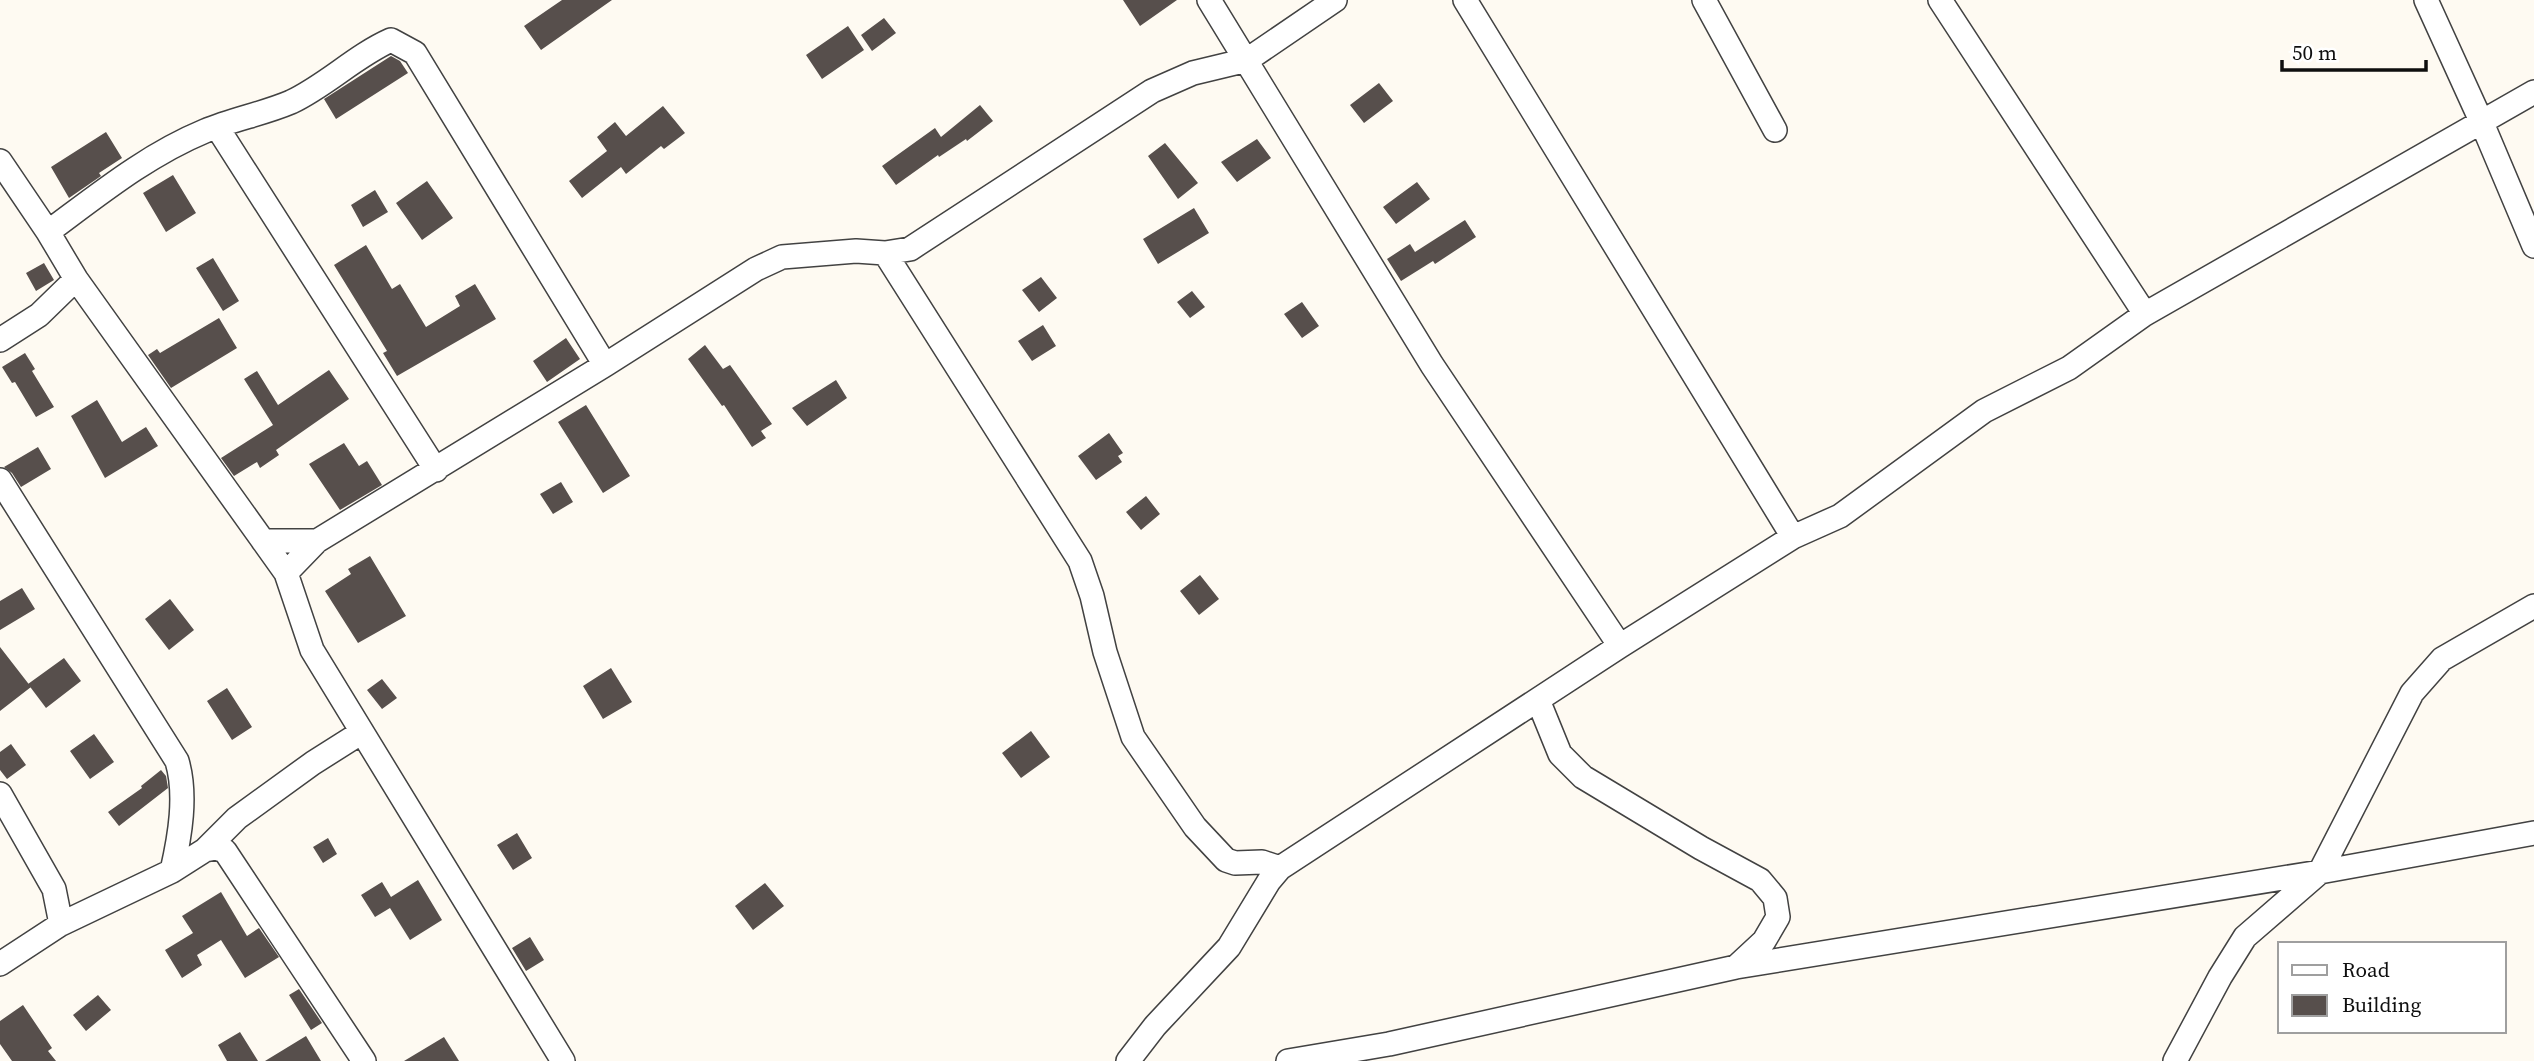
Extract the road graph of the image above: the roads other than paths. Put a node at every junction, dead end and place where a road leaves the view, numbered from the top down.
1 (1209, 0) edge
2 (1335, 0) edge
3 (1465, 0) edge
4 (1704, 0) edge
5 (1940, 0) edge
6 (2426, 0) edge
7 (1247, 60) junction
8 (2534, 92) edge
9 (2482, 122) junction
10 (217, 127) junction
11 (1774, 130) dead end
12 (0, 161) edge
13 (48, 232) junction
14 (2534, 246) edge
15 (885, 253) junction
16 (76, 279) junction
17 (2145, 314) junction
18 (0, 340) edge
19 (605, 365) junction
20 (436, 470) junction
21 (0, 480) edge
22 (1793, 537) junction
23 (263, 541) junction
24 (317, 541) junction
25 (286, 573) junction
26 (2534, 606) edge
27 (1620, 646) junction
28 (1538, 700) junction
29 (362, 732) junction
30 (0, 794) edge
31 (2532, 831) edge
32 (205, 850) junction
33 (1280, 868) junction
34 (172, 870) junction
35 (2320, 872) junction
36 (61, 925) junction
37 (0, 964) edge
38 (1736, 967) junction
39 (1393, 1052) edge
40 (363, 1061) edge
41 (563, 1061) edge
42 (1128, 1061) edge
43 (1288, 1061) edge
44 (2175, 1061) edge

1 - 7 street
2 - 7 street
3 - 22 street
4 - 11 street
5 - 17 street
6 - 9 street
7 - 15 street
7 - 27 street
8 - 9 street
9 - 14 street
9 - 17 street
10 - 13 street
10 - 19 street
10 - 20 street
12 - 13 street
13 - 16 street
15 - 19 street
15 - 33 street
16 - 18 street
16 - 23 street
17 - 22 street
19 - 20 street
20 - 24 street
21 - 34 street
22 - 27 street
23 - 24 street
23 - 25 street
24 - 25 street
25 - 29 street
26 - 35 street
27 - 28 street
28 - 33 street
28 - 38 street
29 - 32 street
29 - 41 street
30 - 36 street
31 - 35 street
32 - 34 street
32 - 40 street
33 - 42 street
34 - 36 street
35 - 38 street
35 - 44 street
36 - 37 street
38 - 39 street
39 - 43 street

